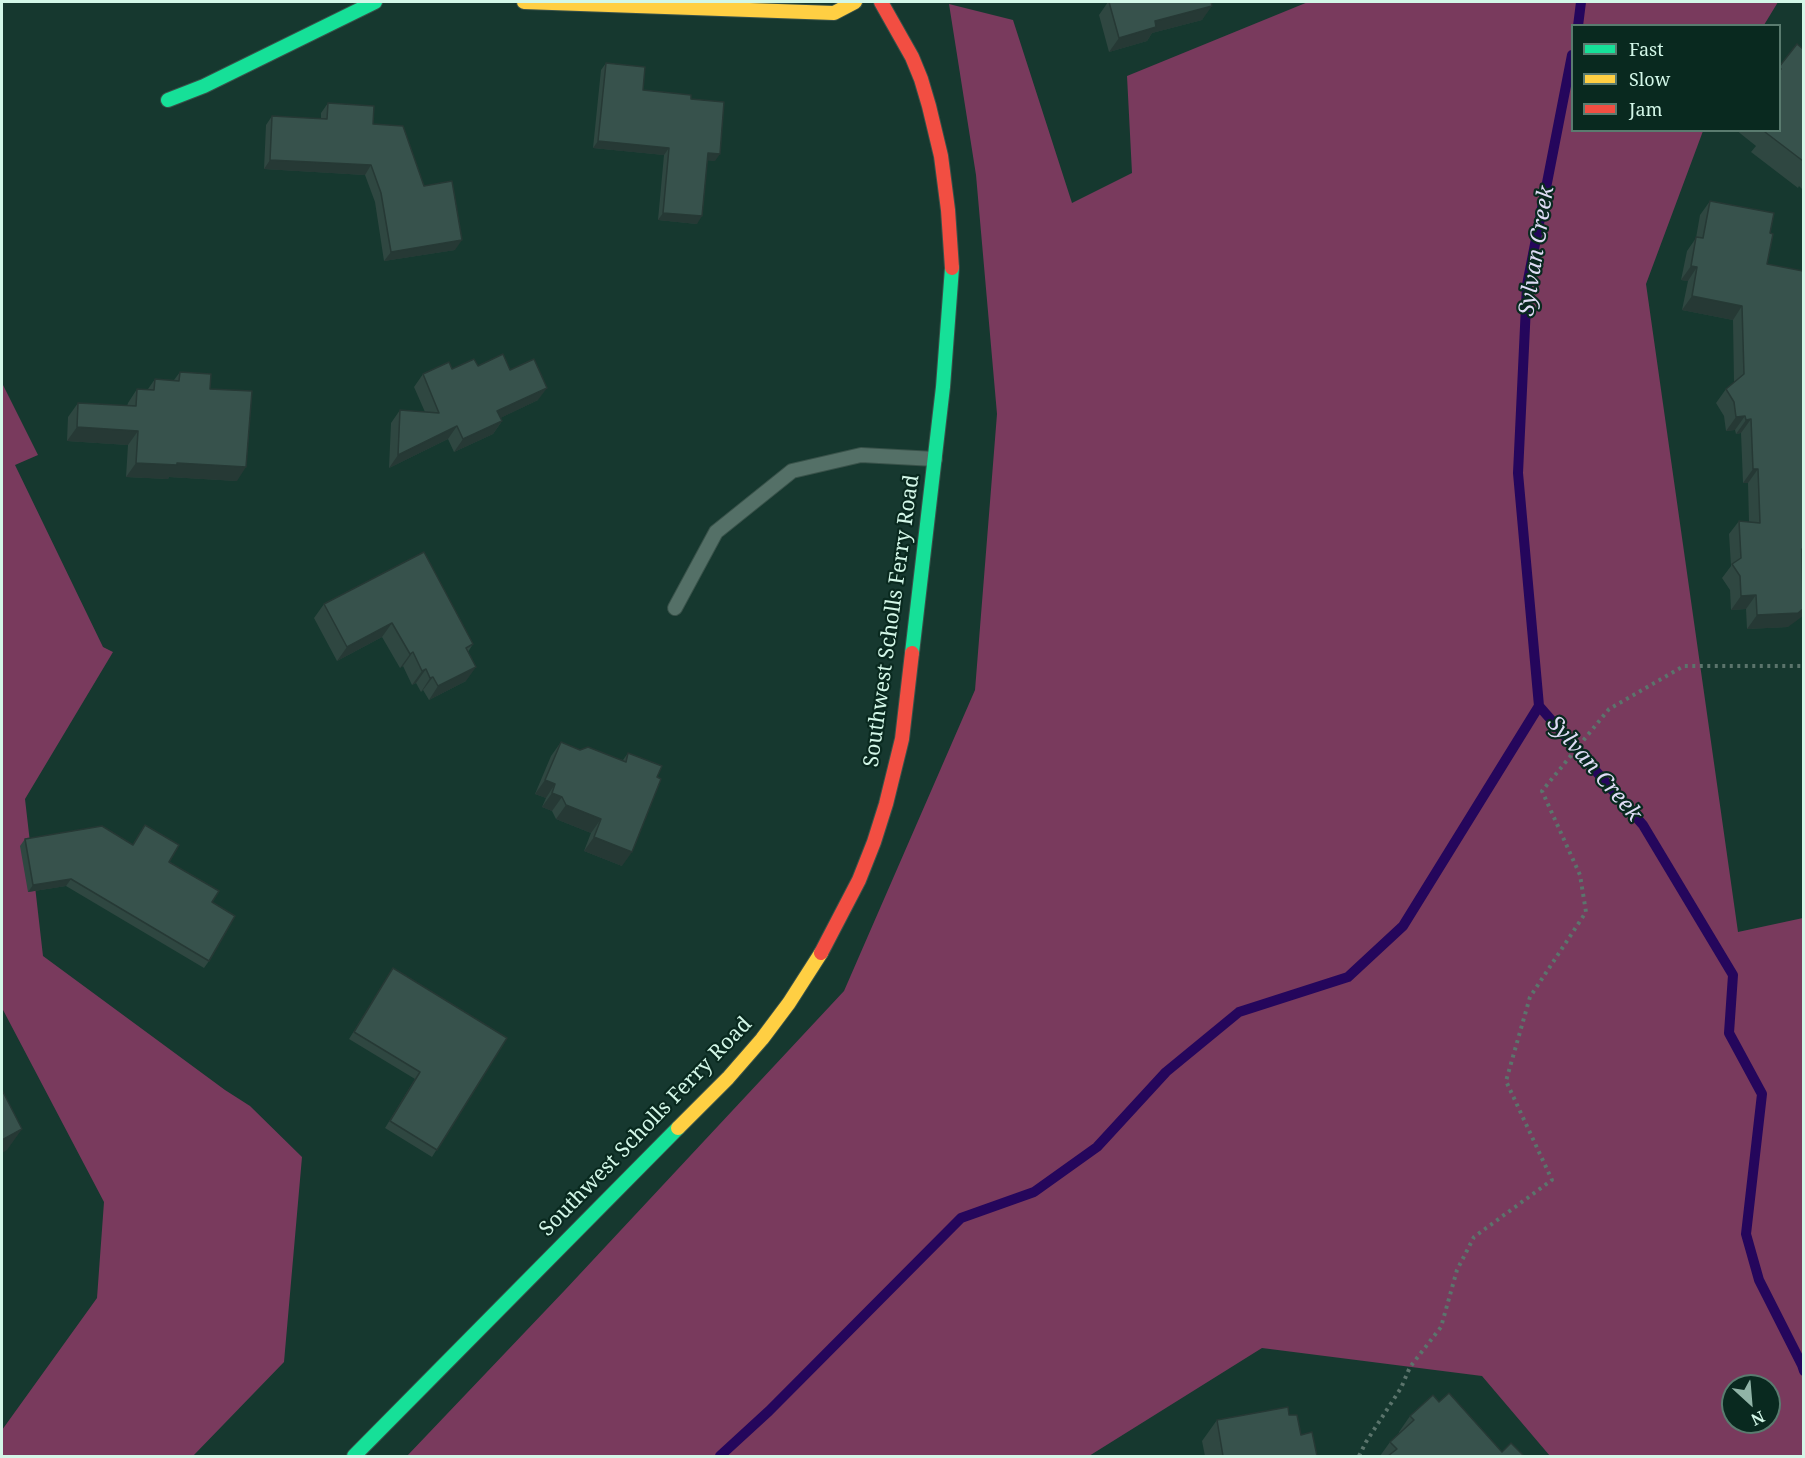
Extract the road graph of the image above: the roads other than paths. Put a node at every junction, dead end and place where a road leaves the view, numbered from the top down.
1 (375, 2) edge
2 (524, 2) edge
3 (855, 2) edge
4 (881, 2) edge
5 (168, 100) dead end
6 (935, 459) junction
7 (675, 608) dead end
8 (354, 1456) edge

1 - 5 main road
2 - 3 main road
4 - 6 main road, Southwest Scholls Ferry Road
6 - 7 lane
6 - 8 main road, Southwest Scholls Ferry Road

